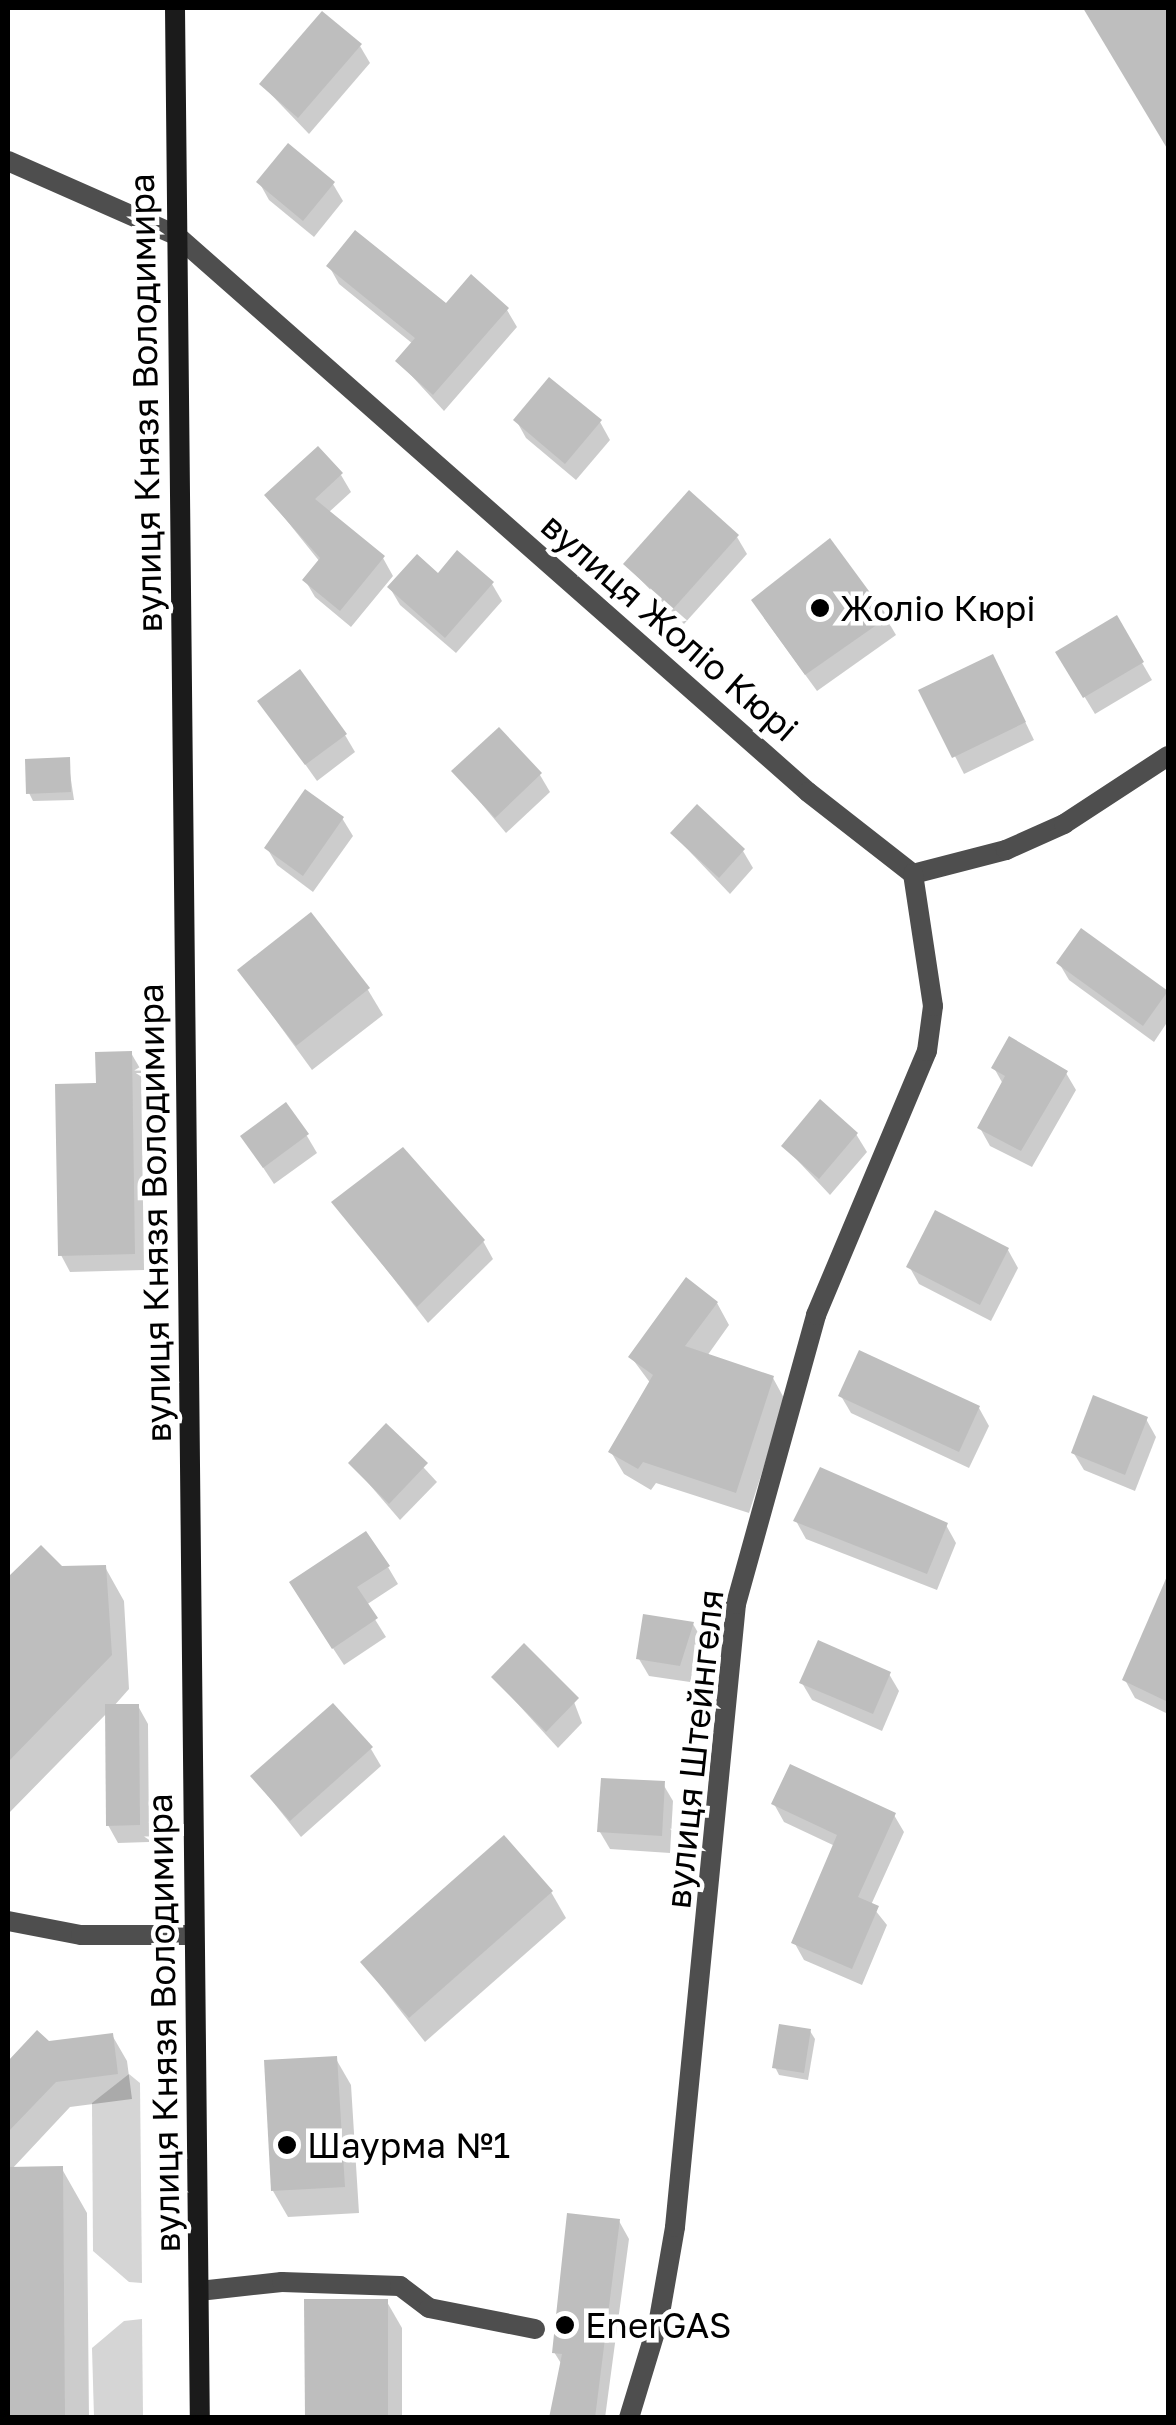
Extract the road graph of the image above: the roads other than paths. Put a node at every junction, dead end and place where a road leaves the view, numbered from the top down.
1 (175, 8) edge
2 (8, 161) edge
3 (176, 235) junction
4 (1168, 756) edge
5 (913, 874) junction
6 (8, 1921) edge
7 (194, 1935) junction
8 (199, 2292) junction
9 (535, 2330) dead end
10 (200, 2418) edge
11 (629, 2418) edge

1 - 3 main road, вулиця Князя Володимира
2 - 3 street, вулиця Жоліо Кюрі
3 - 5 street, вулиця Жоліо Кюрі
3 - 7 main road, вулиця Князя Володимира
4 - 5 street
5 - 11 street, вулиця Штейнгеля
6 - 7 street
7 - 8 main road, вулиця Князя Володимира
8 - 9 street
8 - 10 main road, вулиця Князя Володимира

